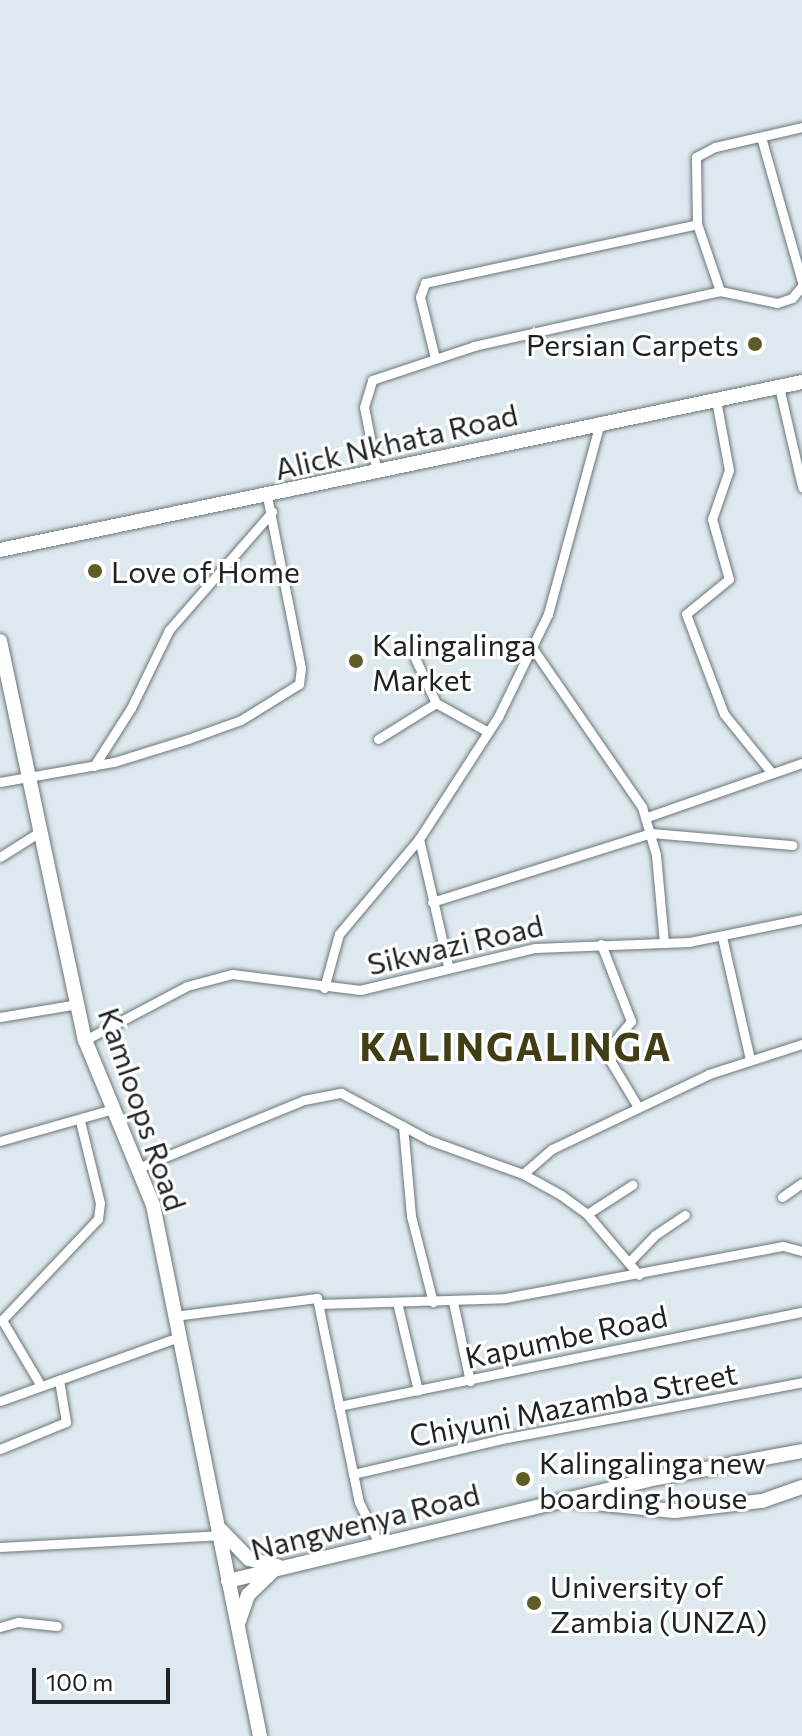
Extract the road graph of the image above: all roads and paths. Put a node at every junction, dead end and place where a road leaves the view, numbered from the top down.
1 (802, 127) edge
2 (761, 137) junction
3 (697, 224) junction
4 (802, 284) edge
5 (720, 291) junction
6 (435, 358) junction
7 (802, 382) edge
8 (779, 387) junction
9 (716, 400) junction
10 (600, 422) junction
11 (377, 473) junction
12 (802, 487) edge
13 (267, 497) junction
14 (272, 512) junction
15 (0, 550) edge
16 (0, 641) edge
17 (531, 646) junction
18 (415, 658) dead end
19 (436, 703) junction
20 (488, 732) junction
21 (378, 739) dead end
22 (802, 763) edge
23 (94, 766) junction
24 (771, 772) junction
25 (28, 775) junction
26 (0, 782) edge
27 (647, 817) junction
28 (41, 831) junction
29 (651, 833) junction
30 (419, 839) junction
31 (792, 845) dead end
32 (0, 857) edge
33 (432, 902) junction
34 (802, 919) edge
35 (722, 937) junction
36 (664, 943) junction
37 (601, 944) junction
38 (448, 966) junction
39 (324, 988) junction
40 (78, 1004) junction
41 (0, 1017) edge
42 (85, 1040) junction
43 (802, 1044) edge
44 (750, 1059) junction
45 (638, 1107) junction
46 (113, 1109) junction
47 (80, 1121) junction
48 (403, 1126) junction
49 (0, 1141) edge
50 (138, 1168) junction
51 (523, 1174) junction
52 (802, 1183) edge
53 (632, 1185) dead end
54 (782, 1197) dead end
55 (587, 1214) junction
56 (685, 1215) dead end
57 (802, 1251) edge
58 (629, 1262) junction
59 (639, 1275) junction
60 (397, 1302) junction
61 (433, 1302) junction
62 (453, 1302) junction
63 (319, 1304) junction
64 (2, 1312) edge
65 (802, 1312) edge
66 (174, 1316) junction
67 (179, 1337) junction
68 (59, 1380) junction
69 (470, 1381) junction
70 (802, 1382) edge
71 (41, 1386) junction
72 (418, 1391) junction
73 (0, 1401) edge
74 (339, 1406) junction
75 (0, 1449) edge
76 (802, 1451) edge
77 (353, 1474) junction
78 (802, 1487) edge
79 (560, 1500) junction
80 (216, 1513) junction
81 (219, 1535) junction
82 (379, 1544) junction
83 (0, 1547) edge
84 (286, 1566) junction
85 (228, 1581) junction
86 (57, 1626) dead end
87 (238, 1626) junction
88 (0, 1627) edge
89 (260, 1736) edge

1 - 2 street
2 - 3 street
2 - 4 street
3 - 5 street
3 - 6 street
4 - 5 street
5 - 6 street
6 - 11 street
7 - 8 main road, Alick Nkhata Road
8 - 9 main road, Alick Nkhata Road
8 - 12 street
9 - 10 main road, Alick Nkhata Road
9 - 24 street
10 - 11 main road, Alick Nkhata Road
10 - 17 street
11 - 13 main road, Alick Nkhata Road
13 - 14 street
13 - 15 main road, Alick Nkhata Road
14 - 23 street
14 - 23 street
16 - 25 main road, Kamloops Road
17 - 20 street
17 - 27 street
18 - 19 street
19 - 20 street
19 - 21 street
20 - 30 street
22 - 24 street
23 - 25 street
24 - 27 street
25 - 26 street
25 - 28 main road, Kamloops Road
27 - 29 street
28 - 32 street
28 - 40 main road, Kamloops Road
29 - 31 street
29 - 33 street
29 - 36 street
30 - 33 street
30 - 39 street
33 - 38 street
34 - 35 street, Sikwazi Road
35 - 36 street, Sikwazi Road
35 - 44 street
36 - 37 street, Sikwazi Road
37 - 38 street, Sikwazi Road
37 - 45 street
38 - 39 street, Sikwazi Road
39 - 42 street, Sikwazi Road
40 - 41 street
40 - 42 main road, Kamloops Road
42 - 46 main road, Kamloops Road
43 - 44 street
44 - 45 street
45 - 51 street
46 - 47 street
46 - 50 main road, Kamloops Road
47 - 49 street
47 - 64 street
48 - 50 street
48 - 51 street
48 - 61 street
50 - 66 main road, Kamloops Road
51 - 55 street
52 - 54 street
53 - 55 street
55 - 58 street
56 - 58 street
57 - 59 street
58 - 59 street
59 - 62 street
60 - 61 street
60 - 63 street
60 - 72 street
61 - 62 street
62 - 69 street
63 - 66 street
63 - 74 street
64 - 71 street
65 - 69 street, Kapumbe Road
66 - 67 main road, Kamloops Road
67 - 68 street
67 - 80 main road, Kamloops Road
68 - 71 street
68 - 75 street
69 - 72 street, Kapumbe Road
70 - 77 street, Chiyuni Mazamba Street
71 - 73 street
72 - 74 street, Kapumbe Road
74 - 77 street
76 - 79 main road, Nangwenya Road
77 - 82 street
78 - 79 main road, Nangwenya Road
79 - 82 main road, Nangwenya Road
80 - 81 main road, Kamloops Road
80 - 84 main road
81 - 83 street
81 - 85 main road, Kamloops Road
82 - 84 main road, Nangwenya Road
84 - 85 main road, Nangwenya Road
84 - 87 main road
85 - 87 main road, Kamloops Road
86 - 88 street
87 - 89 main road, Kamloops Road

